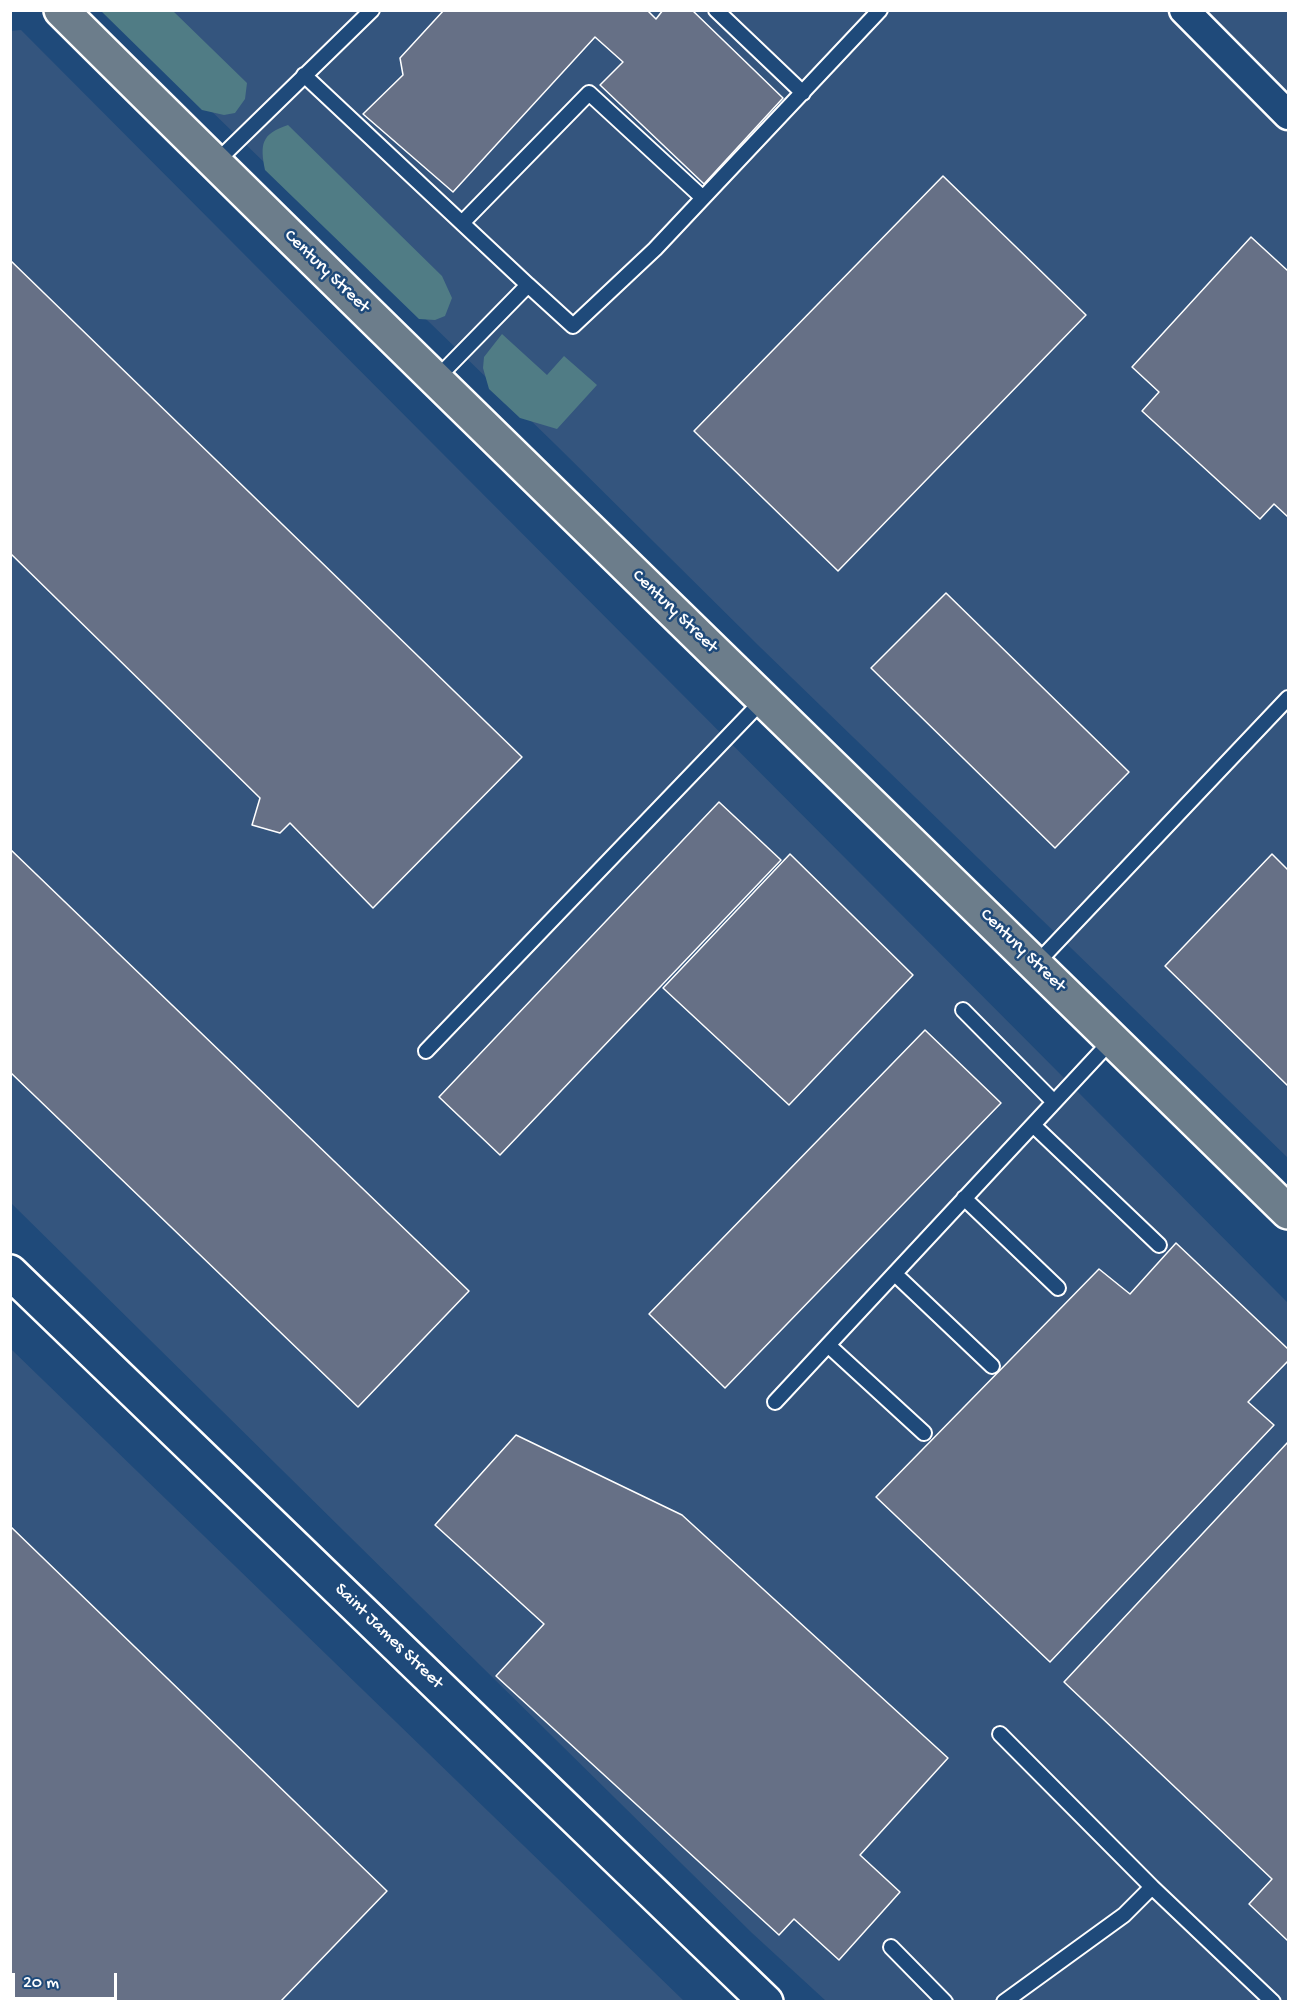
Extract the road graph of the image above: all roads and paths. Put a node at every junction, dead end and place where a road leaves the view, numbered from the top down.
1 (61, 10) edge
2 (372, 10) edge
3 (716, 10) edge
4 (880, 10) edge
5 (1184, 10) edge
6 (304, 75) junction
7 (802, 93) junction
8 (1288, 115) edge
9 (215, 163) junction
10 (704, 198) junction
11 (462, 223) junction
12 (528, 285) junction
13 (436, 379) junction
14 (1288, 698) edge
15 (765, 699) junction
16 (1036, 964) junction
17 (963, 1010) dead end
18 (1112, 1040) junction
19 (426, 1051) dead end
20 (1054, 1101) junction
21 (1033, 1125) junction
22 (964, 1198) junction
23 (1288, 1212) edge
24 (1159, 1245) dead end
25 (10, 1272) edge
26 (895, 1274) junction
27 (1058, 1288) dead end
28 (828, 1345) junction
29 (992, 1366) dead end
30 (775, 1402) dead end
31 (924, 1433) dead end
32 (1000, 1734) dead end
33 (1152, 1887) junction
34 (891, 1947) dead end
35 (766, 2001) edge
36 (945, 2001) edge
37 (1004, 2001) edge
38 (1273, 2001) edge

1 - 9 main road, Century Street
2 - 6 lane
3 - 7 lane
4 - 7 lane
5 - 8 street
6 - 9 lane
6 - 11 lane
7 - 10 lane
9 - 13 main road, Century Street
10 - 11 lane
10 - 12 lane
11 - 12 lane
12 - 13 lane
13 - 15 main road, Century Street
14 - 16 lane
15 - 16 main road, Century Street
15 - 19 lane
16 - 18 main road, Century Street
17 - 20 lane
18 - 20 lane
18 - 23 main road, Century Street
20 - 21 lane
21 - 22 lane
21 - 24 lane
22 - 26 lane
22 - 27 lane
25 - 35 main road, Saint James Street
26 - 28 lane
26 - 29 lane
28 - 30 lane
28 - 31 lane
32 - 33 lane
33 - 37 lane
33 - 38 lane
34 - 36 lane

